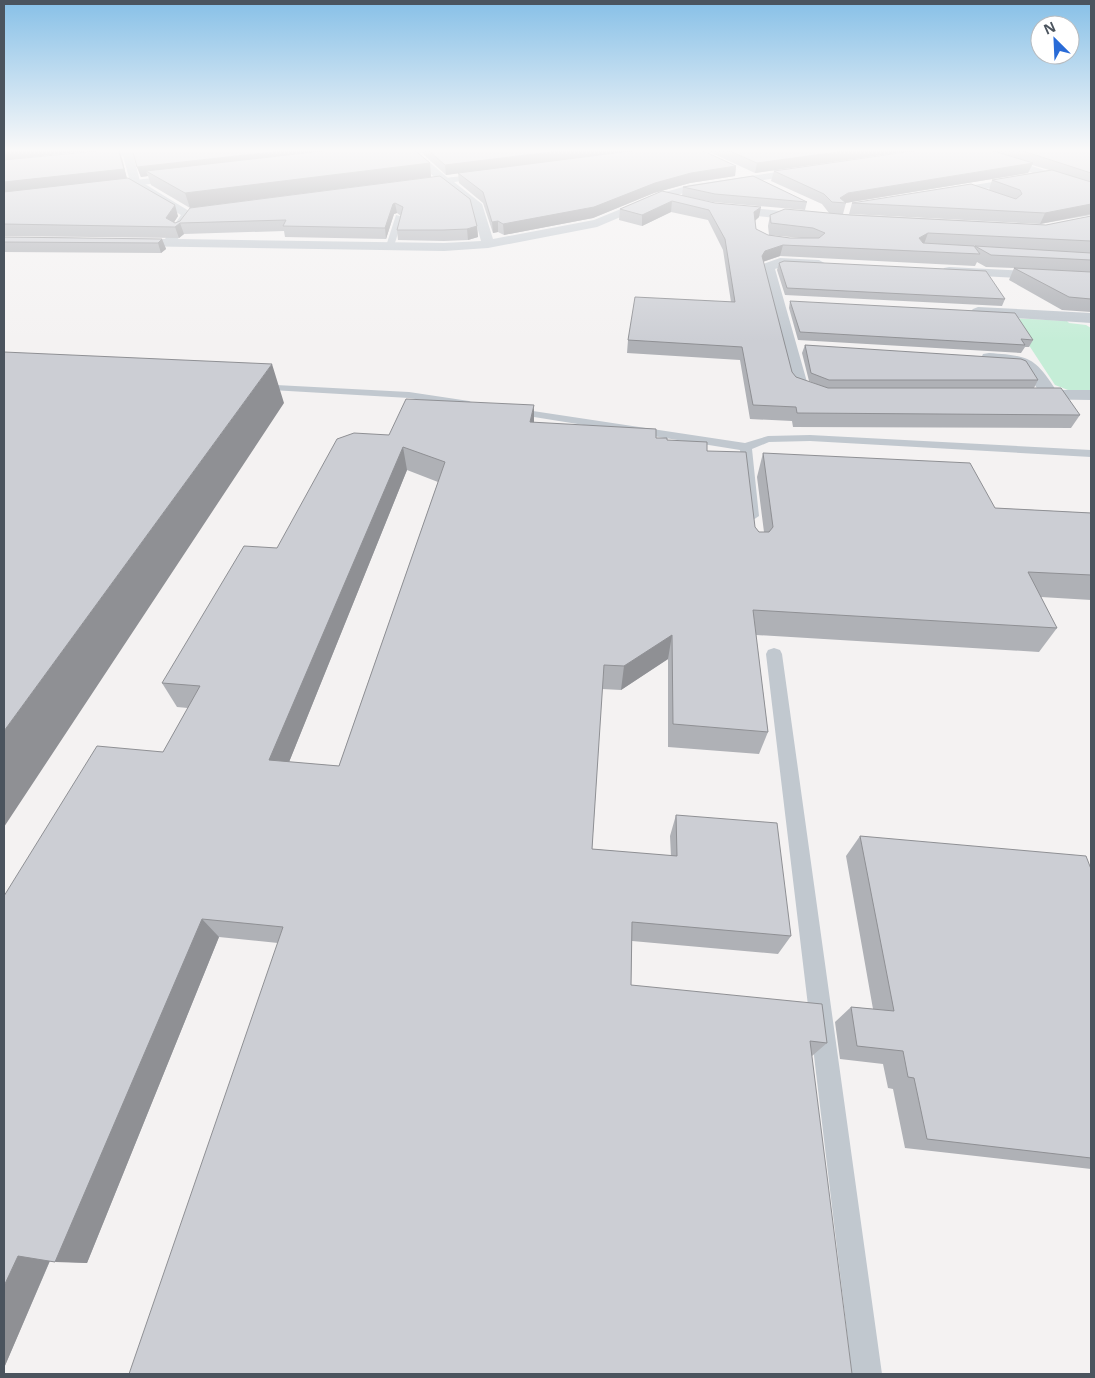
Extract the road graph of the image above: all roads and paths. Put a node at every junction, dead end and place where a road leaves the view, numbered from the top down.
1 (193, 213) edge
2 (480, 213) edge
3 (621, 213) edge
4 (772, 213) edge
5 (821, 213) edge
6 (780, 214) junction
7 (399, 217) edge
8 (760, 223) edge
9 (111, 242) edge
10 (169, 242) junction
11 (488, 244) junction
12 (390, 246) junction
13 (836, 265) edge
14 (1091, 278) edge
15 (954, 284) edge
16 (976, 298) edge
17 (776, 300) junction
18 (796, 302) edge
19 (961, 311) edge
20 (1000, 313) junction
21 (1091, 318) edge
22 (790, 346) junction
23 (810, 347) edge
24 (973, 357) edge
25 (242, 386) edge
26 (844, 395) edge
27 (1011, 395) edge
28 (1050, 395) junction
29 (1091, 395) edge
30 (476, 405) edge
31 (505, 410) edge
32 (746, 447) junction
33 (1091, 454) edge
34 (755, 532) edge
35 (774, 654) dead end
36 (867, 1374) edge

1 - 10 street
2 - 11 street
3 - 11 street
4 - 6 street
5 - 6 street
6 - 8 street
7 - 12 lane
9 - 10 street
10 - 12 street
11 - 12 street
13 - 17 street
14 - 15 street
16 - 20 street
17 - 18 street
17 - 22 street
19 - 20 street
20 - 21 street
22 - 23 street
22 - 26 street
24 - 28 street
25 - 30 lane
27 - 28 street
28 - 29 street
31 - 32 lane
32 - 33 lane
32 - 34 lane
35 - 36 lane

